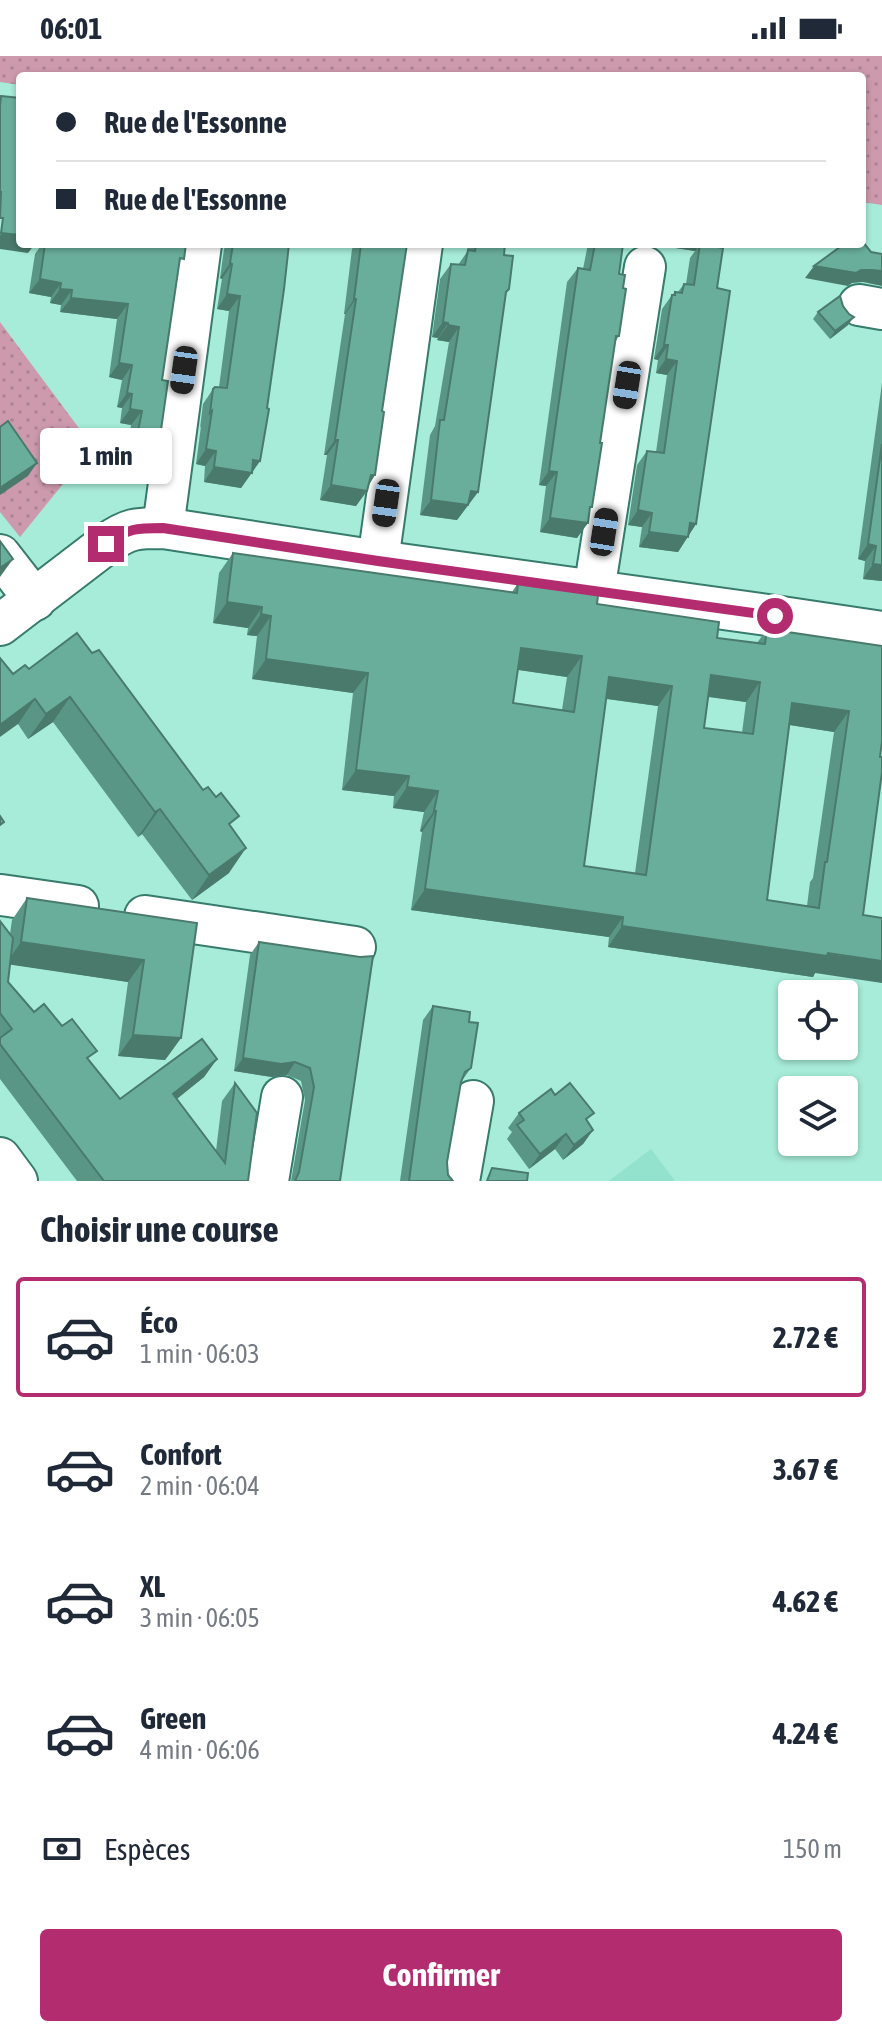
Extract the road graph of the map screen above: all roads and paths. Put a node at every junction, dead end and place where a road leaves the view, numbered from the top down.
1 (200, 248) edge
2 (421, 248) edge
3 (645, 267) dead end
4 (163, 528) junction
5 (0, 555) edge
6 (378, 561) junction
7 (594, 591) junction
8 (35, 600) junction
9 (0, 625) edge
10 (882, 632) edge
11 (1, 895) edge
12 (355, 947) dead end
13 (282, 1097) dead end
14 (473, 1101) dead end
15 (0, 1158) edge
16 (17, 1181) edge
17 (268, 1181) edge
18 (459, 1181) edge

1 - 4 street
2 - 6 street
3 - 7 street
4 - 6 street
4 - 8 street
5 - 8 street
6 - 7 street
7 - 10 street
8 - 9 street
11 - 12 street
13 - 17 street
14 - 18 street
15 - 16 street

